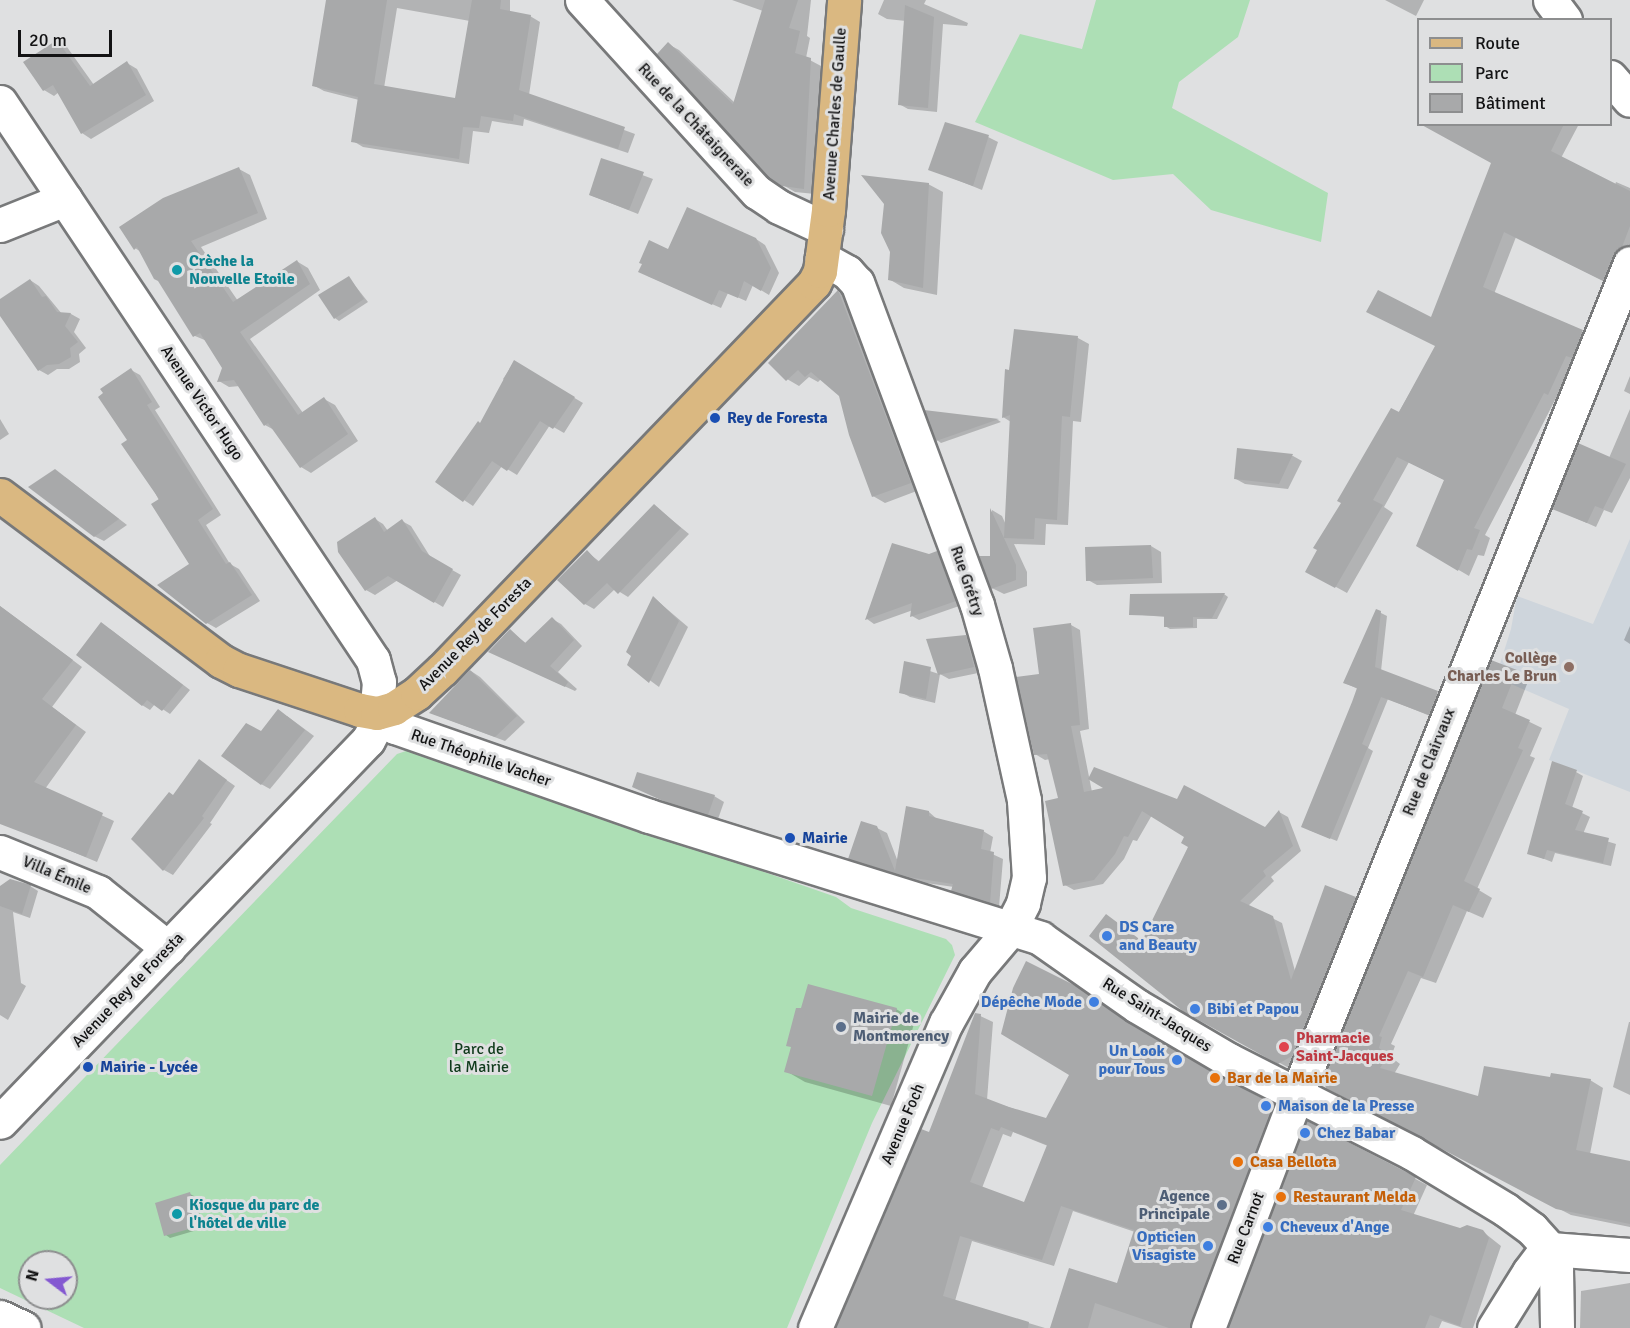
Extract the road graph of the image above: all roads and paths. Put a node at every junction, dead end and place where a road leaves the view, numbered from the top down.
1 (582, 0) edge
2 (844, 0) edge
3 (1550, 0) edge
4 (1564, 18) edge
5 (1612, 78) edge
6 (1630, 100) edge
7 (0, 102) edge
8 (65, 199) junction
9 (0, 225) edge
10 (824, 243) junction
11 (1630, 263) edge
12 (0, 495) edge
13 (377, 713) junction
14 (0, 852) edge
15 (1009, 931) junction
16 (168, 948) junction
17 (1296, 1094) junction
18 (0, 1122) edge
19 (1551, 1249) junction
20 (1630, 1255) edge
21 (0, 1317) edge
22 (24, 1328) edge
23 (815, 1328) edge
24 (1208, 1328) edge
25 (1494, 1328) edge
26 (1557, 1328) edge

1 - 10 street, Rue de la Châtaigneraie
2 - 10 main road, Avenue Charles de Gaulle
3 - 4 street
5 - 6 street
7 - 8 street, Avenue Victor Hugo
8 - 9 street
8 - 13 street, Avenue Victor Hugo
10 - 13 main road, Avenue Rey de Foresta
10 - 15 street, Rue Grétry
11 - 17 street, Rue de Clairvaux
12 - 13 main road, Rue Théophile Vacher
13 - 15 street, Rue Théophile Vacher
13 - 16 street, Avenue Rey de Foresta
14 - 16 street, Villa Émile
15 - 17 street, Rue Saint-Jacques
15 - 23 street, Avenue Foch
16 - 18 street, Avenue Rey de Foresta
17 - 19 street, Rue Saint-Jacques
17 - 24 street, Rue Carnot
19 - 20 street
19 - 25 street
19 - 26 street
21 - 22 street

